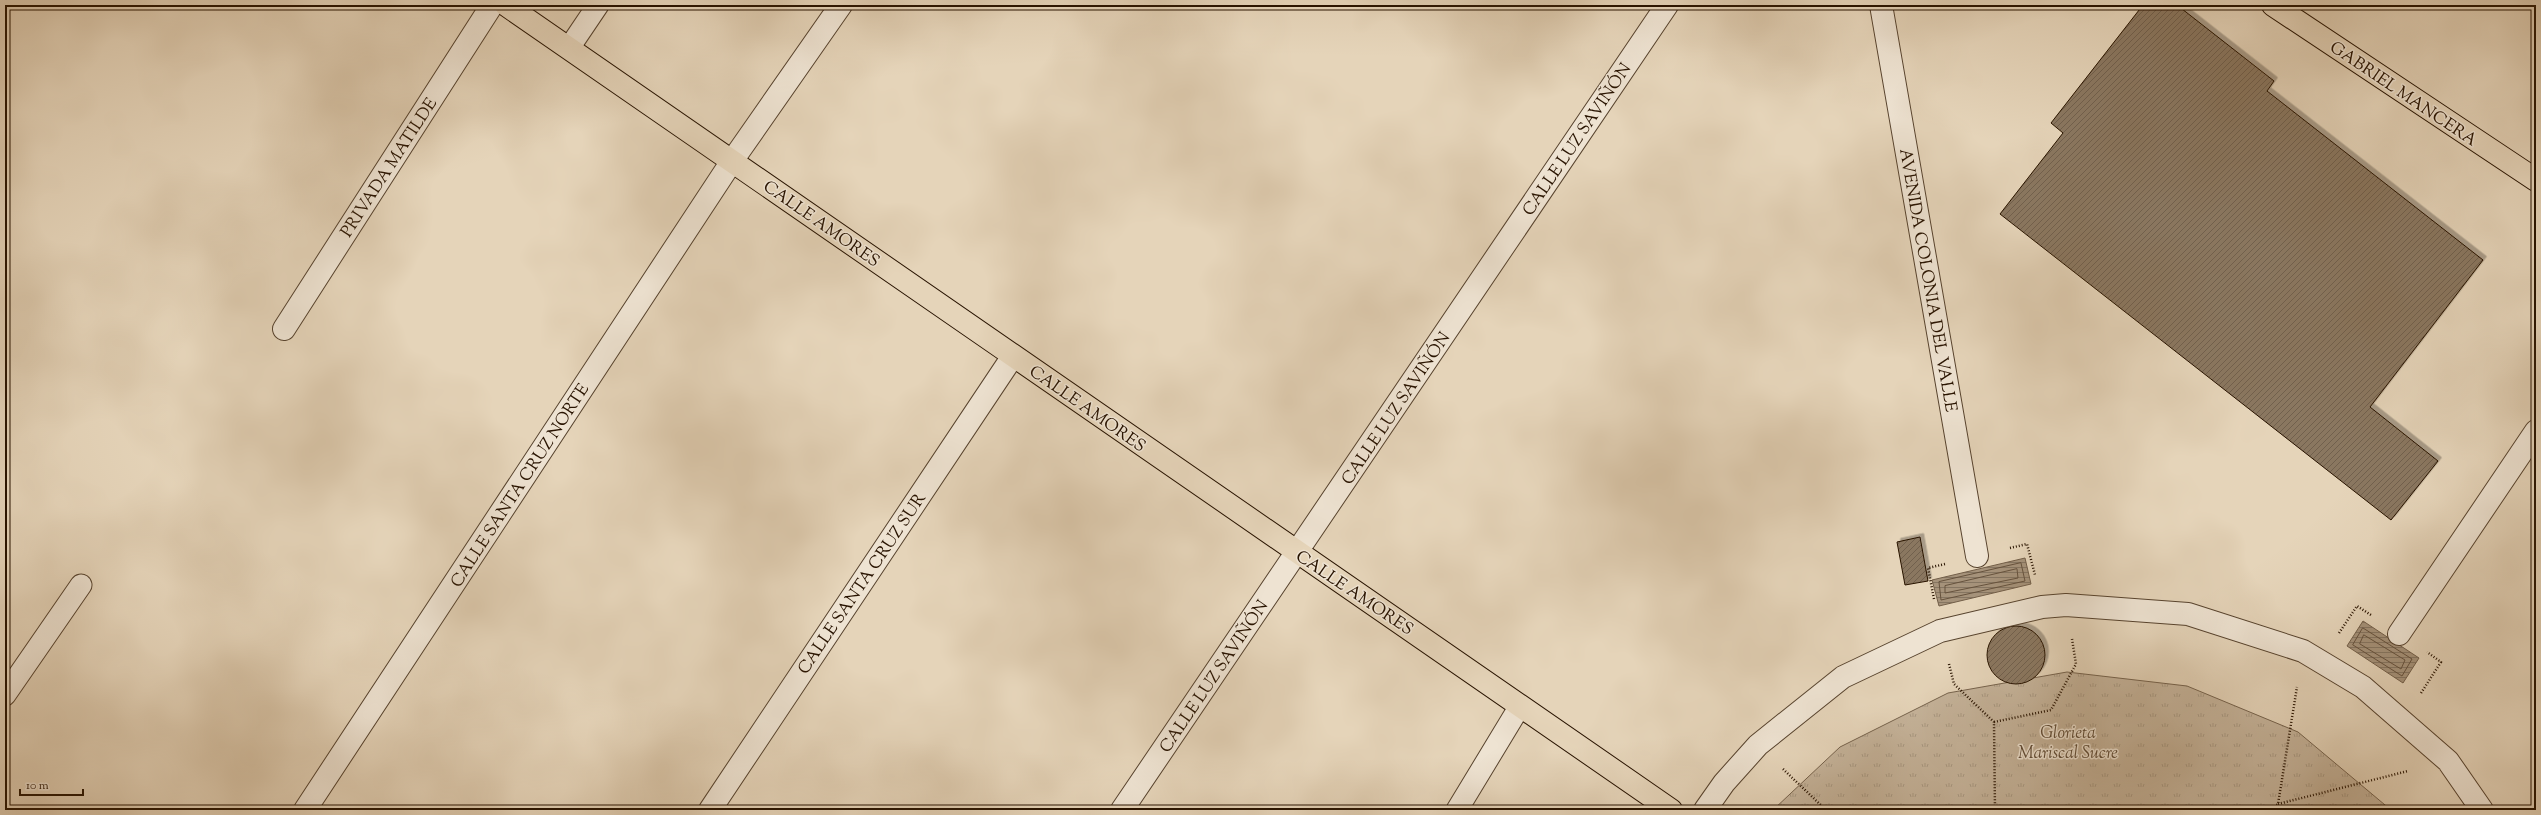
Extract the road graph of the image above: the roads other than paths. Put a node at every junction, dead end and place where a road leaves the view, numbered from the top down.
1 (492, 5) edge
2 (506, 5) edge
3 (598, 5) edge
4 (841, 5) edge
5 (1667, 5) edge
6 (1881, 5) edge
7 (2273, 5) edge
8 (569, 48) junction
9 (732, 161) junction
10 (2536, 180) edge
11 (284, 329) dead end
12 (1013, 356) junction
13 (2536, 431) edge
14 (1297, 553) junction
15 (1977, 556) road end
16 (81, 586) dead end
17 (2399, 634) dead end
18 (5, 695) edge
19 (1520, 706) junction
20 (305, 810) edge
21 (710, 810) edge
22 (1122, 810) edge
23 (1457, 810) edge
24 (1671, 810) edge
25 (1705, 810) edge
26 (2482, 810) edge

1 - 11 street, PRIVADA MATILDE
2 - 8 main road, CALLE AMORES
3 - 8 lane
4 - 9 street, CALLE SANTA CRUZ NORTE
5 - 14 street, CALLE LUZ SAVIÑÓN
6 - 15 street, AVENIDA COLONIA DEL VALLE
7 - 10 main road, GABRIEL MANCERA
8 - 9 main road, CALLE AMORES
9 - 12 main road, CALLE AMORES
9 - 20 street, CALLE SANTA CRUZ NORTE
12 - 14 main road, CALLE AMORES
12 - 21 street, CALLE SANTA CRUZ SUR
13 - 17 street
14 - 19 main road, CALLE AMORES
14 - 22 street, CALLE LUZ SAVIÑÓN
16 - 18 lane
19 - 23 lane
19 - 24 main road, CALLE AMORES
25 - 26 street

